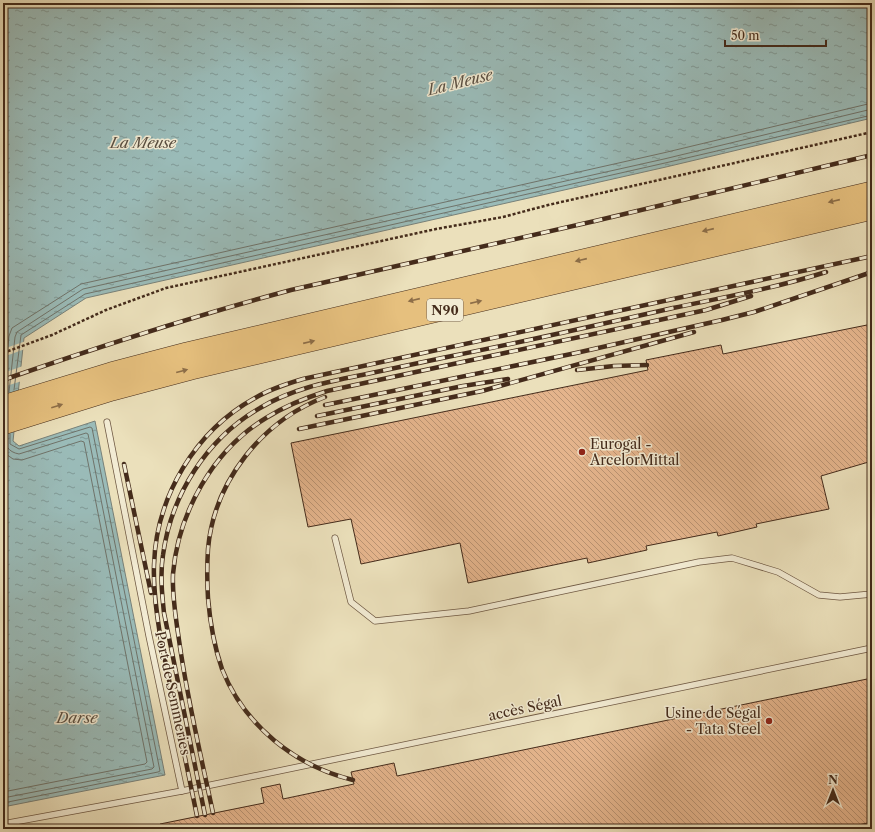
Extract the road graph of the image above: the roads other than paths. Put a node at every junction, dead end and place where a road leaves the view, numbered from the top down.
1 (872, 192) edge
2 (872, 209) edge
3 (12, 412) edge
4 (107, 422) dead end
5 (334, 538) dead end
6 (872, 594) edge
7 (872, 648) edge
8 (182, 791) junction
9 (3, 824) edge

1 -> 3 highway, N90
3 -> 2 highway, N90
4 - 8 lane, Port de Semmeries
5 - 6 lane
7 - 8 lane, accès Ségal
8 - 9 lane

